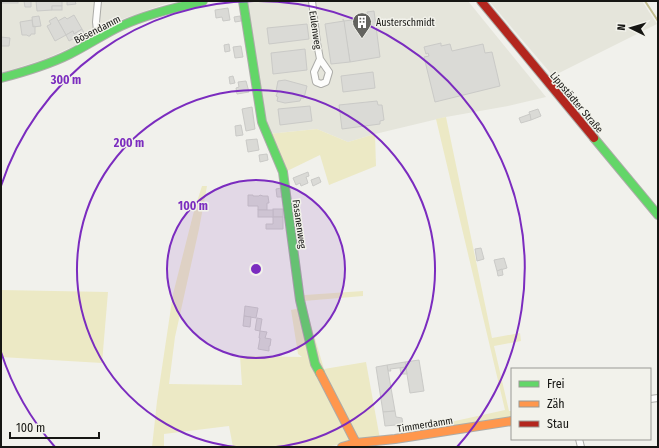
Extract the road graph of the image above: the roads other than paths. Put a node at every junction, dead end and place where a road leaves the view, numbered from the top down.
1 (98, 1) edge
2 (203, 1) edge
3 (243, 1) edge
4 (312, 1) edge
5 (481, 1) edge
6 (98, 38) junction
7 (320, 60) dead end
8 (1, 78) edge
9 (658, 215) edge
10 (511, 421) edge
11 (356, 443) junction
12 (342, 447) edge

1 - 6 street
2 - 6 street, Bösendamm
3 - 11 street, Fasanenweg
4 - 7 street, Eulenweg
5 - 9 street, Lippstädter Straße
6 - 8 street, Bösendamm
10 - 11 street, Timmerdamm
11 - 12 street, Timmerdamm

